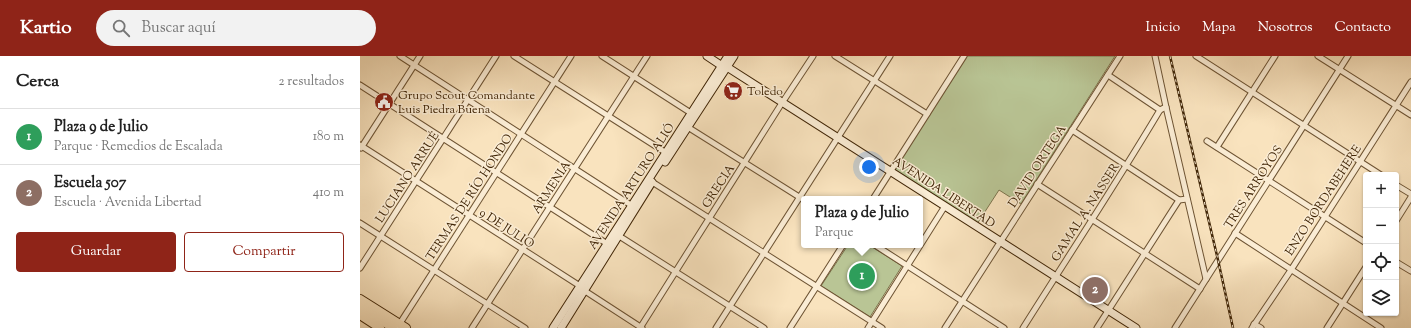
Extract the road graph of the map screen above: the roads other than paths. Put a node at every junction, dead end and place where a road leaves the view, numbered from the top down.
1 (400, 56) edge
2 (420, 56) edge
3 (496, 56) edge
4 (514, 56) edge
5 (571, 56) edge
6 (602, 56) edge
7 (647, 56) edge
8 (707, 56) edge
9 (728, 56) edge
10 (734, 56) edge
11 (813, 56) edge
12 (835, 56) edge
13 (890, 56) edge
14 (1120, 56) edge
15 (1155, 56) edge
16 (1196, 56) edge
17 (1275, 56) edge
18 (1318, 56) edge
19 (1348, 56) edge
20 (962, 57) edge
21 (414, 65) junction
22 (723, 66) junction
23 (1340, 70) junction
24 (1108, 75) junction
25 (634, 76) junction
26 (874, 81) junction
27 (555, 82) junction
28 (1411, 82) edge
29 (360, 85) edge
30 (1252, 92) junction
31 (468, 100) junction
32 (389, 104) junction
33 (781, 104) junction
34 (1396, 106) junction
35 (1163, 108) junction
36 (693, 114) junction
37 (927, 114) junction
38 (1411, 115) edge
39 (609, 116) junction
40 (686, 125) junction
41 (1304, 126) junction
42 (1072, 130) junction
43 (521, 134) junction
44 (443, 139) junction
45 (836, 139) junction
46 (1207, 141) dead end
47 (361, 147) edge
48 (1217, 147) junction
49 (668, 154) junction
50 (746, 162) junction
51 (1360, 162) junction
52 (1127, 166) junction
53 (574, 169) junction
54 (1376, 172) edge
55 (496, 173) junction
56 (889, 173) junction
57 (651, 180) junction
58 (1269, 181) junction
59 (416, 182) junction
60 (1037, 184) junction
61 (1399, 187) edge
62 (1411, 194) edge
63 (803, 196) edge
64 (874, 196) edge
65 (801, 197) edge
66 (1411, 197) edge
67 (801, 199) edge
68 (1187, 199) junction
69 (1179, 200) junction
70 (550, 207) junction
71 (634, 207) junction
72 (944, 208) junction
73 (469, 216) junction
74 (1324, 216) junction
75 (1399, 216) edge
76 (710, 218) junction
77 (1092, 219) junction
78 (360, 223) edge
79 (616, 234) junction
80 (1235, 234) junction
81 (380, 236) junction
82 (923, 241) edge
83 (1363, 241) edge
84 (999, 243) junction
85 (609, 245) junction
86 (841, 248) edge
87 (880, 248) edge
88 (918, 248) edge
89 (522, 250) junction
90 (764, 253) junction
91 (1145, 254) junction
92 (1399, 264) edge
93 (907, 266) junction
94 (360, 268) edge
95 (434, 270) junction
96 (1291, 270) junction
97 (1411, 271) edge
98 (676, 272) junction
99 (1363, 272) edge
100 (1054, 279) junction
101 (1206, 280) junction
102 (816, 287) junction
103 (582, 288) junction
104 (1200, 289) junction
105 (360, 299) edge
106 (962, 301) junction
107 (1343, 303) junction
108 (487, 304) junction
109 (730, 306) junction
110 (360, 307) edge
111 (1107, 313) junction
112 (360, 315) edge
113 (872, 321) junction
114 (1253, 326) edge
115 (399, 327) edge
116 (380, 328) edge
117 (472, 328) edge
118 (524, 328) edge
119 (553, 328) edge
120 (561, 328) edge
121 (641, 328) edge
122 (716, 328) edge
123 (764, 328) edge
124 (790, 328) edge
125 (868, 328) edge
126 (882, 328) edge
127 (945, 328) edge
128 (1004, 328) edge
129 (1022, 328) edge
130 (1097, 328) edge
131 (1127, 328) edge
132 (1136, 328) edge
133 (1175, 328) edge
134 (1260, 328) edge
135 (1327, 328) edge
136 (1381, 328) edge

1 - 21 street
2 - 21 street
3 - 31 street, LUCIANO ARRUÉ
4 - 27 street
5 - 27 street, TERMAS DE RÍO HONDO
6 - 25 street
7 - 25 street, ARMENIA
8 - 22 main road, AVENIDA LIBERTAD
9 - 22 main road, AVENIDA ARTURO ALIÓ
10 - 22 main road, AVENIDA ARTURO ALIÓ
11 - 33 street, GRECIA
12 - 26 street
13 - 26 street
14 - 24 street, DAVID ORTEGA
15 - 35 street
16 - 30 street
17 - 30 street
18 - 23 street
19 - 23 street, TRES ARROYOS
20 - 37 street
21 - 31 street
21 - 32 street
22 - 33 main road, AVENIDA LIBERTAD
22 - 36 main road, AVENIDA ARTURO ALIÓ
23 - 34 street
23 - 41 street, TRES ARROYOS
24 - 35 street
24 - 42 street, DAVID ORTEGA
25 - 36 street
25 - 39 street, ARMENIA
26 - 37 street
26 - 45 street
27 - 39 street
27 - 43 street, TERMAS DE RÍO HONDO
28 - 34 street, ENZO BORDABEHERE
29 - 32 street
30 - 41 street
30 - 48 street
31 - 43 street
31 - 44 street, LUCIANO ARRUÉ
32 - 44 street
32 - 47 street
33 - 45 main road, AVENIDA LIBERTAD
33 - 50 street, GRECIA
34 - 38 street
34 - 51 street, ENZO BORDABEHERE
35 - 52 street, GAMAL A. NASSER
35 - 68 street
36 - 40 main road, AVENIDA ARTURO ALIÓ
37 - 56 street
39 - 49 street
39 - 53 street, ARMENIA
40 - 49 main road, AVENIDA ARTURO ALIÓ
40 - 50 street
41 - 51 street
41 - 58 street, TRES ARROYOS
42 - 52 street
42 - 60 street, DAVID ORTEGA
43 - 53 street
43 - 55 street, TERMAS DE RÍO HONDO
44 - 55 street
44 - 59 street, LUCIANO ARRUÉ
45 - 56 main road, AVENIDA LIBERTAD
45 - 63 street
46 - 48 street
47 - 59 street, 9 DE JULIO
48 - 58 street
49 - 57 main road, AVENIDA ARTURO ALIÓ
50 - 65 street
50 - 76 street, GRECIA
51 - 54 street
51 - 74 street, ENZO BORDABEHERE
52 - 69 street
52 - 77 street, GAMAL A. NASSER
53 - 70 street, ARMENIA
53 - 71 street
55 - 70 street
55 - 73 street, TERMAS DE RÍO HONDO
56 - 64 street
56 - 72 main road, AVENIDA LIBERTAD
57 - 71 main road, AVENIDA ARTURO ALIÓ
57 - 76 street
58 - 74 street
58 - 80 street, TRES ARROYOS
59 - 73 street, 9 DE JULIO
59 - 81 street, LUCIANO ARRUÉ
60 - 77 street
60 - 84 street, DAVID ORTEGA
61 - 62 street
66 - 75 street
67 - 90 street
68 - 69 street
68 - 101 street
69 - 91 street
70 - 85 street
70 - 89 street, ARMENIA
71 - 79 main road, AVENIDA ARTURO ALIÓ
72 - 82 street
72 - 84 main road, AVENIDA LIBERTAD
73 - 89 street, 9 DE JULIO
73 - 95 street, TERMAS DE RÍO HONDO
74 - 83 street
74 - 96 street, ENZO BORDABEHERE
76 - 90 street
76 - 98 street, GRECIA
77 - 91 street
77 - 100 street, GAMAL A. NASSER
78 - 81 street
79 - 85 main road, AVENIDA ARTURO ALIÓ
79 - 98 street
80 - 96 street
80 - 101 street, TRES ARROYOS
81 - 94 street, LUCIANO ARRUÉ
81 - 95 street
84 - 100 main road, AVENIDA LIBERTAD
84 - 106 street, DAVID ORTEGA
85 - 103 main road, AVENIDA ARTURO ALIÓ
86 - 102 street
87 - 93 street
88 - 93 street
89 - 103 street, 9 DE JULIO
89 - 108 street, ARMENIA
90 - 102 street
90 - 109 street
91 - 104 street
91 - 111 street
92 - 97 street
93 - 106 street
93 - 113 street
95 - 108 street
95 - 115 street, TERMAS DE RÍO HONDO
96 - 107 street
96 - 114 street, ENZO BORDABEHERE
98 - 109 street
98 - 121 street, GRECIA
99 - 107 street
100 - 111 main road, AVENIDA LIBERTAD
100 - 129 street, GAMAL A. NASSER
101 - 104 street, TRES ARROYOS
102 - 113 street
102 - 124 street
103 - 119 main road, AVENIDA ARTURO ALIÓ
103 - 120 main road, AVENIDA ARTURO ALIÓ
103 - 121 street, 9 DE JULIO
104 - 133 street, TRES ARROYOS
105 - 115 highway
106 - 127 street, DAVID ORTEGA
106 - 128 street
107 - 135 street
107 - 136 street
108 - 117 street, ARMENIA
108 - 118 street
109 - 122 street
109 - 123 street
110 - 115 highway
111 - 130 street
111 - 131 main road, AVENIDA LIBERTAD
111 - 132 main road, AVENIDA LIBERTAD
112 - 116 highway
113 - 125 street
113 - 126 street
114 - 134 street

